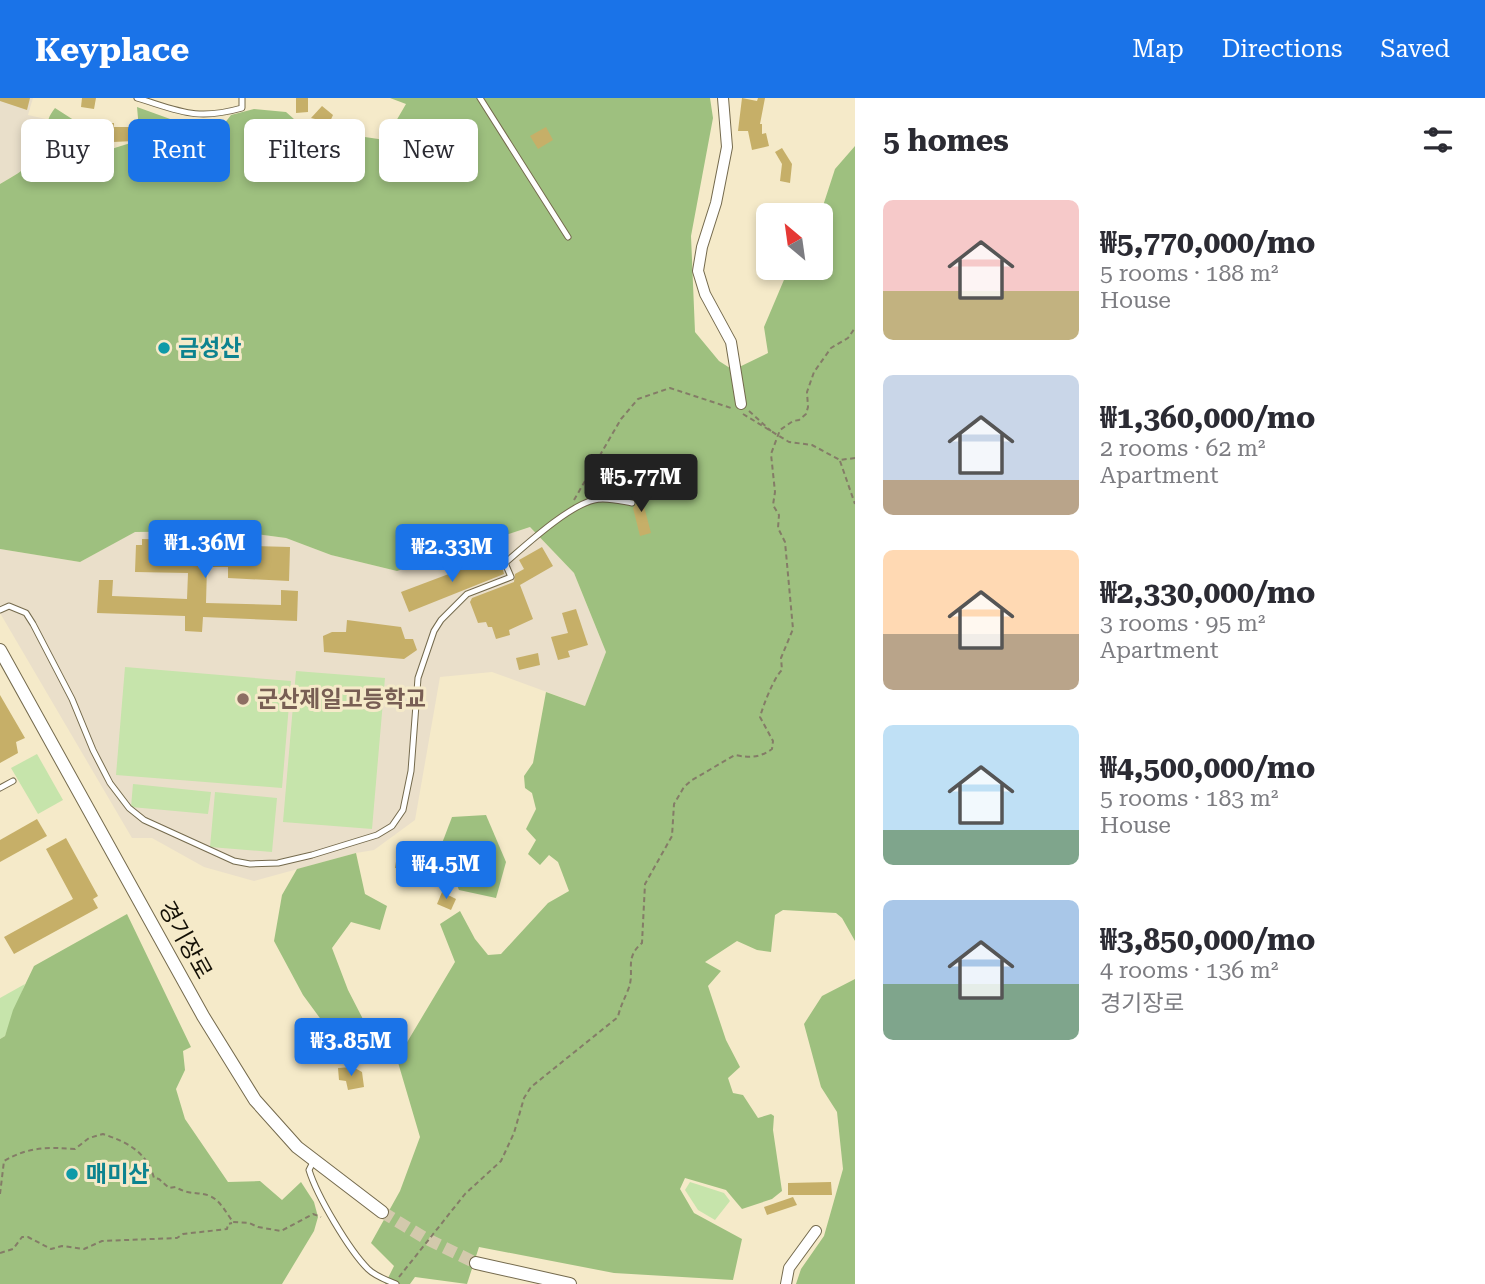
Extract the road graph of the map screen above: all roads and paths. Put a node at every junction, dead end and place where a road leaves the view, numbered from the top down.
1 (137, 98) edge
2 (242, 98) edge
3 (480, 98) edge
4 (723, 98) edge
5 (568, 237) dead end
6 (855, 328) edge
7 (741, 404) joint
8 (777, 436) junction
9 (855, 458) edge
10 (839, 460) junction
11 (632, 503) dead end
12 (855, 504) edge
13 (566, 512) junction
14 (0, 610) edge
15 (0, 650) edge
16 (13, 781) dead end
17 (0, 788) edge
18 (314, 1160) junction
19 (0, 1194) edge
20 (382, 1212) tunnel mouth
21 (233, 1222) junction
22 (336, 1223) junction
23 (816, 1231) dead end
24 (0, 1253) edge
25 (475, 1263) tunnel mouth
26 (394, 1284) edge
27 (570, 1284) edge
28 (786, 1284) edge

1 - 2 lane
3 - 5 lane
4 - 7 street
6 - 8 path
7 - 8 path
8 - 10 path
8 - 13 path
8 - 26 path
9 - 10 path
10 - 12 path
11 - 13 lane
13 - 14 lane
15 - 18 street, 경기장로
16 - 17 lane
18 - 20 street, 경기장로
18 - 22 lane
19 - 21 path
21 - 22 path
21 - 24 path
22 - 26 lane
23 - 28 street
25 - 27 street

